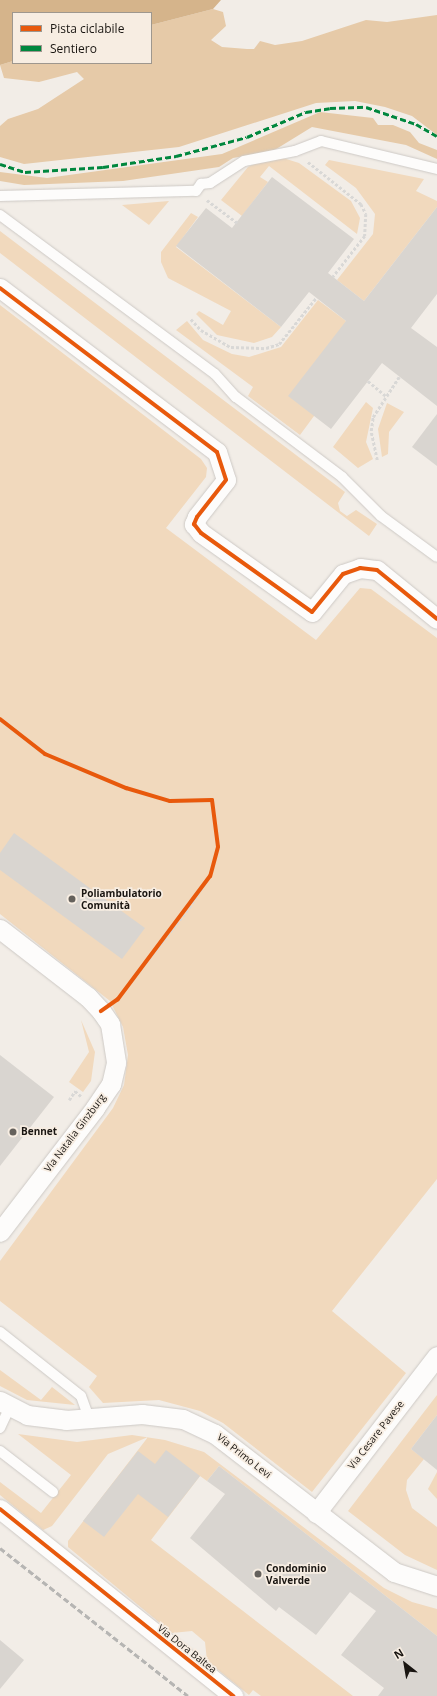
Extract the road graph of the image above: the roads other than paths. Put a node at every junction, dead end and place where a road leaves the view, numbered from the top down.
1 (437, 169) edge
2 (0, 196) edge
3 (0, 215) edge
4 (0, 288) edge
5 (437, 557) edge
6 (437, 619) edge
7 (0, 929) edge
8 (0, 1232) edge
9 (0, 1332) edge
10 (437, 1356) edge
11 (5, 1404) edge
12 (90, 1421) junction
13 (0, 1428) edge
14 (0, 1451) edge
15 (53, 1492) dead end
16 (0, 1509) edge
17 (316, 1513) junction
18 (437, 1586) edge
19 (233, 1696) edge

1 - 2 lane
3 - 5 lane
4 - 6 street
7 - 8 street, Via Natalia Ginzburg
9 - 12 lane
10 - 17 street, Via Cesare Pavese
11 - 12 street, Via Primo Levi
11 - 13 lane
12 - 17 street, Via Primo Levi
14 - 15 lane
16 - 19 street, Via Dora Baltea
17 - 18 street, Via Primo Levi

